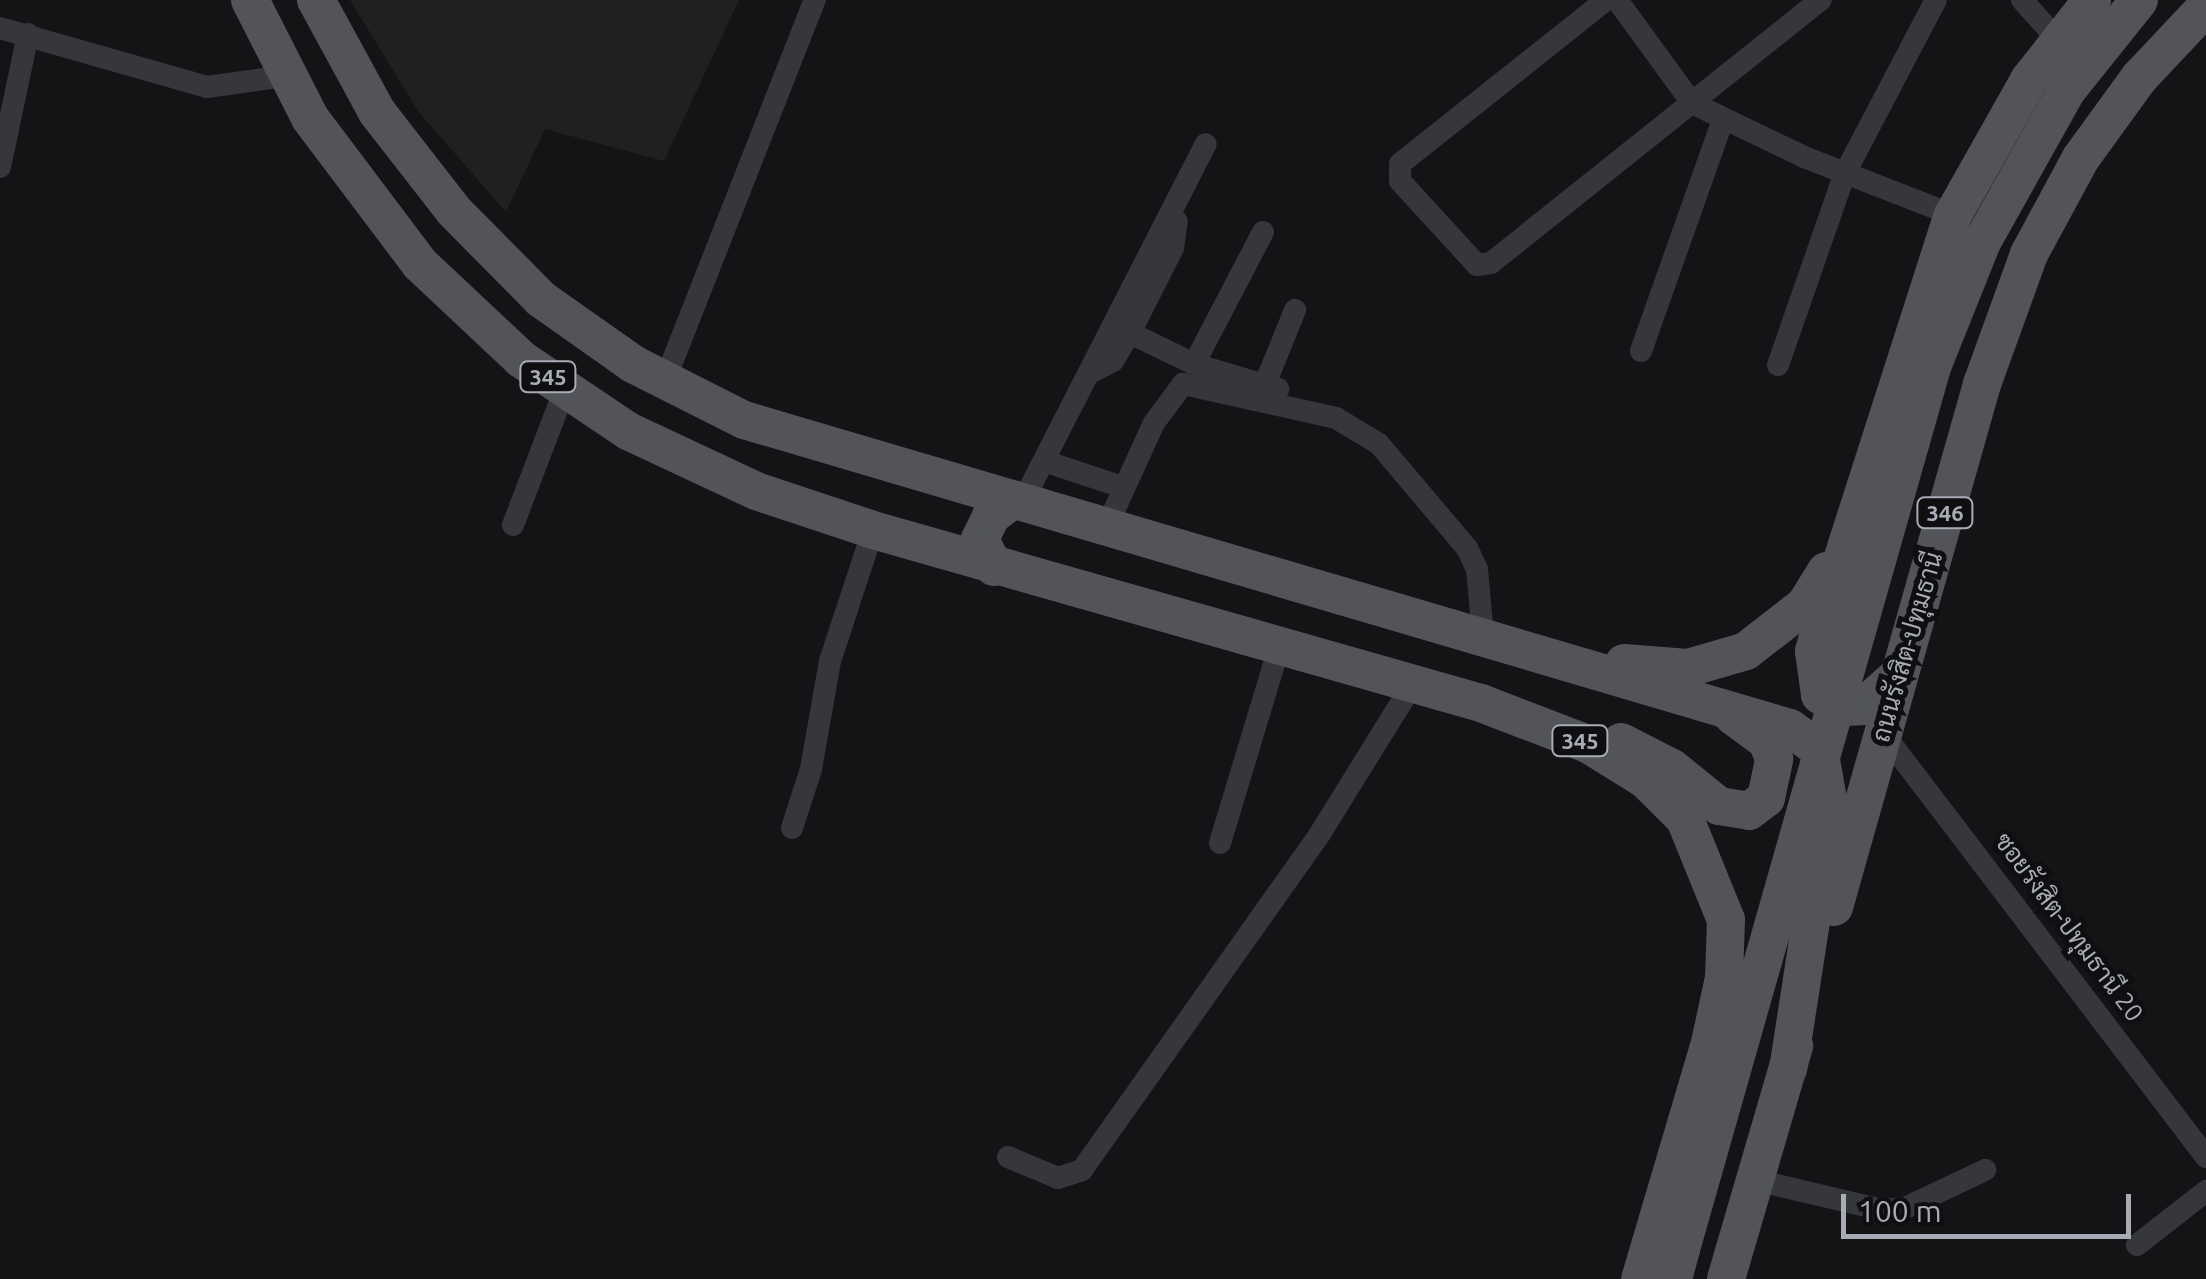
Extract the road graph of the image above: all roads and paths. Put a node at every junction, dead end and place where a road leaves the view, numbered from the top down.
1 (250, 0) edge
2 (316, 0) edge
3 (814, 0) edge
4 (1606, 0) edge
5 (1618, 0) edge
6 (1821, 0) edge
7 (1936, 0) edge
8 (2022, 0) edge
9 (2092, 0) edge
10 (2140, 0) edge
11 (2206, 7) edge
12 (0, 28) edge
13 (28, 34) junction
14 (2058, 41) junction
15 (284, 76) junction
16 (1692, 103) junction
17 (1723, 120) junction
18 (1206, 144) dead end
19 (0, 167) edge
20 (1845, 173) junction
21 (1176, 209) junction
22 (1954, 215) junction
23 (1264, 232) dead end
24 (1295, 310) dead end
25 (1130, 333) junction
26 (1641, 351) dead end
27 (1194, 364) junction
28 (1778, 364) dead end
29 (1090, 372) junction
30 (665, 380) junction
31 (1265, 384) junction
32 (565, 389) junction
33 (1310, 410) junction
34 (1044, 461) junction
35 (1122, 487) junction
36 (1017, 502) junction
37 (1852, 519) junction
38 (513, 525) dead end
39 (1107, 526) junction
40 (873, 530) junction
41 (994, 567) junction
42 (1483, 636) junction
43 (1279, 647) junction
44 (1547, 656) junction
45 (1899, 675) junction
46 (1411, 687) junction
47 (1674, 696) junction
48 (1481, 703) junction
49 (1883, 733) junction
50 (792, 828) dead end
51 (1220, 843) dead end
52 (1788, 1069) junction
53 (2195, 1122) edge
54 (1008, 1157) dead end
55 (2206, 1157) edge
56 (1985, 1170) dead end
57 (1756, 1180) junction
58 (2206, 1191) edge
59 (2137, 1244) dead end
60 (1677, 1264) edge
61 (1640, 1279) edge
62 (1726, 1279) edge

1 - 15 main road, 345
2 - 30 main road, 345
3 - 30 street
4 - 16 street
5 - 16 street
6 - 16 street
7 - 20 street
8 - 14 street
9 - 14 main road
10 - 60 main road, ถนนรังสิต-ปทุมธานี / 346, bridge
11 - 45 main road, ถนนรังสิต-ปทุมธานี / 346
12 - 13 street
13 - 15 street
13 - 19 street
14 - 22 main road
15 - 32 main road, 345
16 - 17 street
17 - 20 street
17 - 26 street
18 - 21 street
20 - 22 street
20 - 28 street
21 - 25 street
21 - 29 street
22 - 37 main road
23 - 27 street
24 - 31 street
25 - 27 street
25 - 29 street
27 - 31 street
29 - 34 street
30 - 36 main road, 345
31 - 33 street
32 - 38 street
32 - 40 main road, 345
33 - 35 street
33 - 42 street
34 - 35 street
34 - 36 street
35 - 39 street
36 - 39 main road, 345
36 - 41 main road
37 - 44 main road
37 - 45 main road
39 - 42 main road, 345
40 - 41 main road, 345
40 - 50 street
41 - 43 main road, 345
42 - 44 main road, 345
43 - 46 main road, 345
43 - 51 street
44 - 47 main road, 345
45 - 49 main road, ถนนรังสิต-ปทุมธานี / 346
46 - 48 main road, 345
46 - 54 street
47 - 48 main road
47 - 52 main road, 345
48 - 61 main road, 345
49 - 52 main road, ถนนรังสิต-ปทุมธานี / 346
49 - 53 street, ซอยรังสิต-ปทุมธานี 20
52 - 57 main road, ถนนรังสิต-ปทุมธานี / 346
53 - 55 street, ซอยรังสิต-ปทุมธานี 20
56 - 57 street
57 - 62 main road, ถนนรังสิต-ปทุมธานี / 346
58 - 59 street

